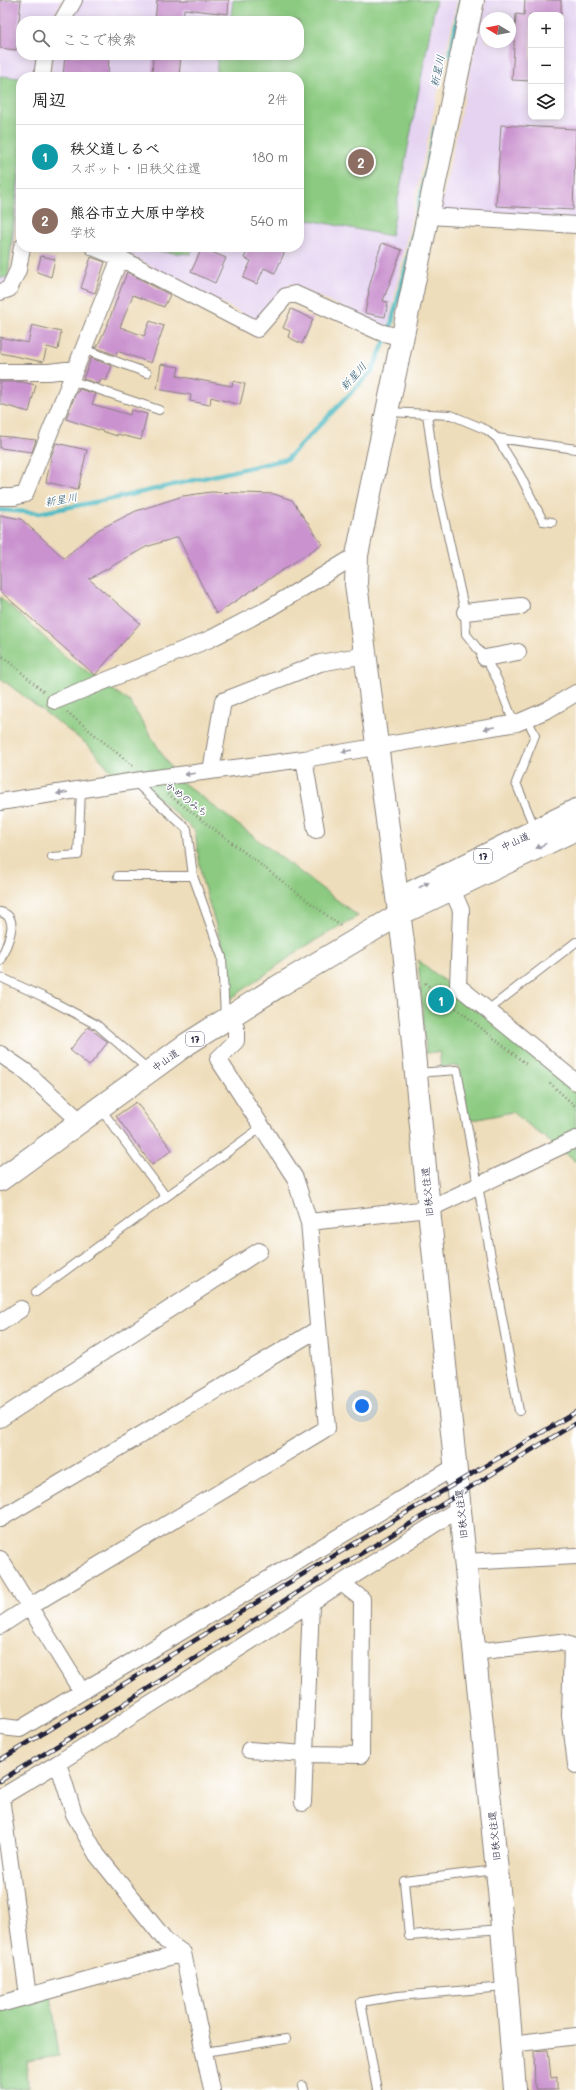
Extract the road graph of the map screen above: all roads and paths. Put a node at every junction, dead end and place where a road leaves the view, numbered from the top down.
1 (74, 0) edge
2 (473, 0) edge
3 (65, 16) edge
4 (44, 60) edge
5 (43, 72) edge
6 (430, 209) junction
7 (576, 225) edge
8 (21, 252) edge
9 (105, 252) edge
10 (120, 258) junction
11 (0, 292) edge
12 (401, 337) junction
13 (83, 349) junction
14 (0, 372) edge
15 (147, 373) dead end
16 (72, 375) junction
17 (159, 410) dead end
18 (387, 412) junction
19 (427, 414) junction
20 (497, 438) junction
21 (576, 449) edge
22 (0, 497) edge
23 (552, 522) dead end
24 (357, 555) junction
25 (521, 606) dead end
26 (465, 612) junction
27 (518, 652) dead end
28 (0, 654) edge
29 (365, 655) junction
30 (485, 658) junction
31 (576, 693) edge
32 (55, 701) junction
33 (522, 721) junction
34 (377, 746) junction
35 (304, 759) junction
36 (211, 771) junction
37 (142, 780) junction
38 (81, 791) junction
39 (0, 802) edge
40 (576, 810) edge
41 (576, 828) edge
42 (316, 830) dead end
43 (536, 831) junction
44 (52, 857) dead end
45 (118, 876) dead end
46 (193, 876) junction
47 (452, 889) junction
48 (0, 912) edge
49 (400, 914) junction
50 (345, 930) dead end
51 (576, 942) edge
52 (0, 961) edge
53 (0, 977) edge
54 (488, 1010) junction
55 (228, 1018) junction
56 (0, 1054) edge
57 (150, 1071) junction
58 (416, 1073) junction
59 (576, 1082) edge
60 (99, 1108) junction
61 (80, 1121) junction
62 (263, 1126) junction
63 (576, 1138) edge
64 (2, 1174) edge
65 (477, 1185) junction
66 (166, 1197) junction
67 (429, 1209) junction
68 (309, 1222) junction
69 (259, 1251) dead end
70 (36, 1292) dead end
71 (21, 1309) dead end
72 (0, 1324) edge
73 (318, 1329) junction
74 (519, 1411) dead end
75 (0, 1419) edge
76 (456, 1466) junction
77 (460, 1508) junction
78 (0, 1519) edge
79 (576, 1556) edge
80 (0, 1559) edge
81 (466, 1562) junction
82 (246, 1579) dead end
83 (343, 1584) junction
84 (311, 1604) junction
85 (29, 1607) junction
86 (0, 1626) edge
87 (475, 1652) junction
88 (77, 1684) junction
89 (1, 1728) edge
90 (249, 1750) dead end
91 (305, 1754) junction
92 (58, 1764) junction
93 (576, 1765) edge
94 (0, 1798) edge
95 (303, 1804) dead end
96 (497, 1870) junction
97 (502, 1928) junction
98 (183, 1953) junction
99 (507, 1986) junction
100 (28, 1996) junction
101 (0, 2004) edge
102 (576, 2036) edge
103 (286, 2039) dead end
104 (512, 2044) junction
105 (204, 2052) junction
106 (212, 2090) edge
107 (377, 2090) edge
108 (515, 2090) edge

1 - 3 street
2 - 6 main road, 旧秩父往還
4 - 5 street
6 - 7 street
6 - 12 main road, 旧秩父往還
8 - 11 street
9 - 10 street
10 - 12 street
10 - 13 street
12 - 18 main road, 旧秩父往還
13 - 15 lane
13 - 16 street
14 - 16 street
16 - 17 lane
16 - 22 street
18 - 19 lane
18 - 24 main road, 旧秩父往還
19 - 20 lane
19 - 26 lane
20 - 21 lane
20 - 23 lane
24 - 29 main road, 旧秩父往還
24 - 32 street
25 - 26 street
26 - 30 lane
27 - 30 street
28 - 32 path, かめのみち
29 - 34 main road, 旧秩父往還
29 - 36 street
30 - 33 lane
31 - 33 street
32 - 37 path, かめのみち
33 -> 34 street
33 - 43 lane
34 -> 35 street
34 - 49 main road, 旧秩父往還
35 - 36 street
35 - 42 street
36 -> 37 street
37 - 38 street
37 - 46 lane
37 - 50 path, かめのみち
38 -> 39 street
38 - 44 lane
40 - 43 main road, 中山道 / 17
41 -> 47 main road, 中山道 / 17
49 -> 43 main road, 中山道 / 17
45 - 46 lane
46 - 55 lane
47 - 49 main road, 中山道 / 17
47 - 54 street
48 - 52 lane
49 - 55 main road, 中山道 / 17
49 - 58 main road, 旧秩父往還
51 - 54 lane
53 - 57 lane
54 - 59 street
55 - 57 main road, 中山道 / 17
55 - 62 street
56 - 61 street
57 - 60 main road, 中山道 / 17
58 - 65 lane
58 - 67 main road, 旧秩父往還
60 - 61 main road, 中山道 / 17
60 - 66 lane
61 - 64 main road, 中山道 / 17
62 - 66 lane
62 - 68 street
63 - 65 street
65 - 67 street
65 - 74 lane
66 - 70 lane
67 - 68 street
67 - 76 main road, 旧秩父往還
68 - 73 street
69 - 75 street
71 - 72 street
73 - 78 street
73 - 85 street
76 - 77 main road, 旧秩父往還
76 - 89 street
77 - 81 main road, 旧秩父往還
77 - 83 street
79 - 81 street
80 - 85 street
81 - 87 main road, 旧秩父往還
82 - 88 street
83 - 84 street
83 - 91 street
84 - 91 street
84 - 92 street
85 - 86 street
85 - 88 street
87 - 93 street
87 - 96 main road, 旧秩父往還
88 - 89 street
90 - 91 street
91 - 95 street
92 - 94 street
92 - 98 street
94 - 100 street
96 - 97 main road, 旧秩父往還
96 - 97 lane
97 - 99 main road, 旧秩父往還
98 - 100 street
98 - 105 street
99 - 104 main road, 旧秩父往還
99 - 107 lane
100 - 101 street
102 - 104 street
103 - 105 lane
104 - 108 main road, 旧秩父往還
105 - 106 street

